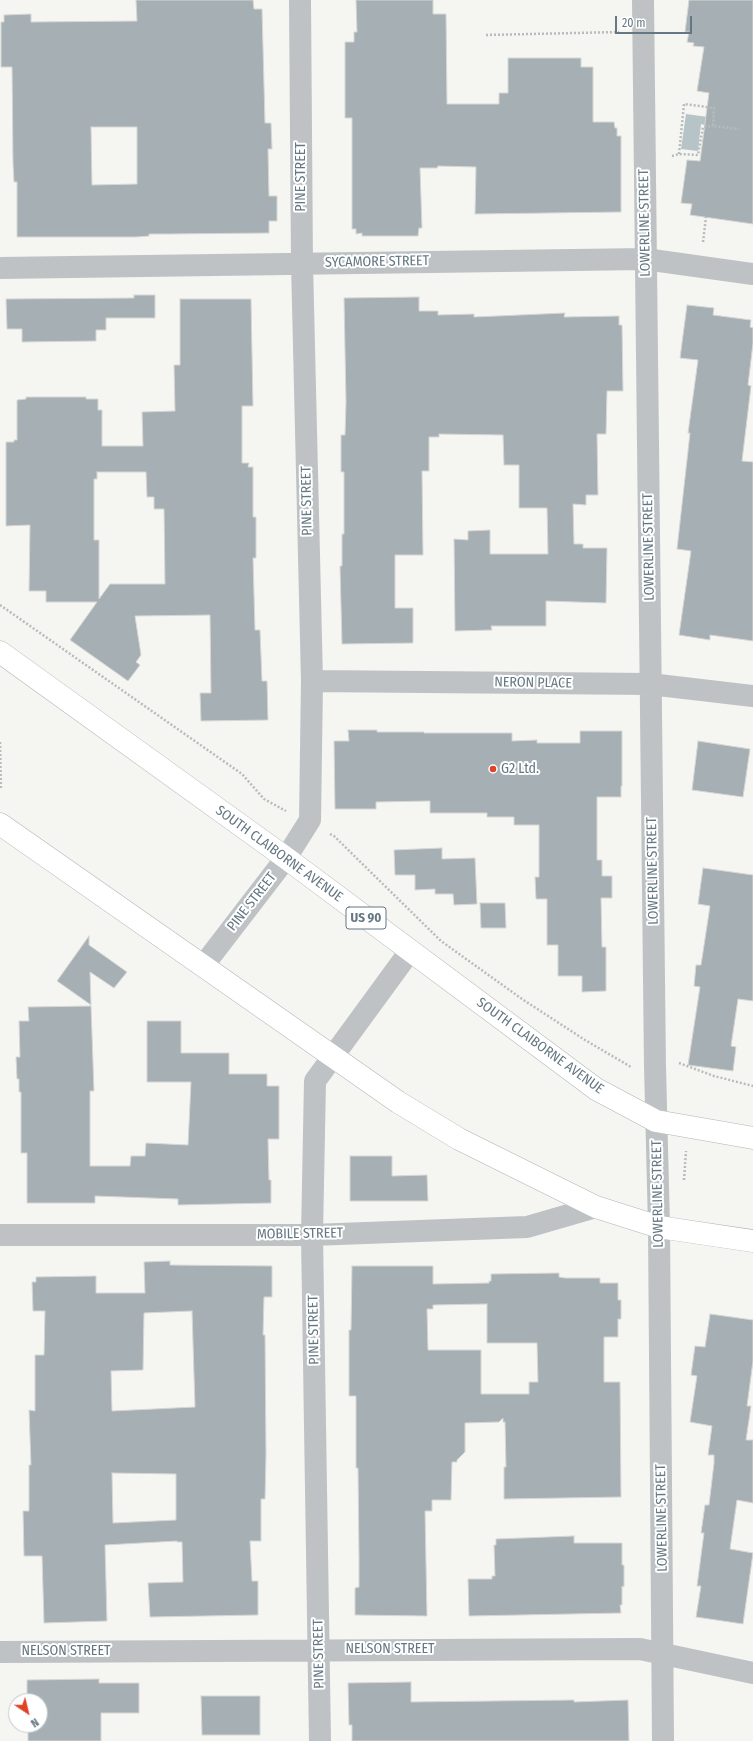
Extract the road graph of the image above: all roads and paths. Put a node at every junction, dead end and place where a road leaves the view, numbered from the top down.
1 (300, 0) edge
2 (643, 0) edge
3 (643, 31) junction
4 (486, 35) dead end
5 (713, 126) junction
6 (739, 129) dead end
7 (679, 154) junction
8 (672, 156) dead end
9 (645, 259) junction
10 (302, 263) junction
11 (0, 268) edge
12 (753, 274) edge
13 (0, 605) edge
14 (0, 652) edge
15 (312, 681) junction
16 (650, 684) junction
17 (753, 696) edge
18 (0, 742) edge
19 (1, 790) edge
20 (292, 814) dead end
21 (0, 824) edge
22 (334, 836) dead end
23 (286, 858) junction
24 (410, 951) junction
25 (203, 966) junction
26 (333, 1056) junction
27 (655, 1066) junction
28 (753, 1086) edge
29 (656, 1121) junction
30 (753, 1138) edge
31 (686, 1146) dead end
32 (684, 1183) dead end
33 (596, 1207) junction
34 (660, 1227) junction
35 (0, 1235) edge
36 (312, 1235) junction
37 (753, 1241) edge
38 (319, 1649) junction
39 (0, 1652) edge
40 (663, 1654) junction
41 (753, 1673) edge
42 (320, 1741) edge
43 (663, 1741) edge

1 - 10 street, PINE STREET
2 - 3 street, LOWERLINE STREET
3 - 4 path
3 - 9 street, LOWERLINE STREET
5 - 6 path
5 - 7 path
5 - 7 path
7 - 8 path
9 - 10 street, SYCAMORE STREET
9 - 12 street, SYCAMORE STREET
9 - 16 street, LOWERLINE STREET
10 - 11 street, SYCAMORE STREET
10 - 15 street, PINE STREET
13 - 20 path
14 - 23 main road, SOUTH CLAIBORNE AVENUE / US 90
15 - 16 street, NERON PLACE
15 - 23 street, PINE STREET
16 - 17 street, NERON PLACE
16 - 27 street, LOWERLINE STREET
18 - 19 path
21 - 25 main road
22 - 27 path
23 - 24 main road, SOUTH CLAIBORNE AVENUE / US 90
23 - 25 street, PINE STREET
24 - 26 street, PINE STREET
24 - 29 main road, SOUTH CLAIBORNE AVENUE / US 90
25 - 26 main road
26 - 33 main road
26 - 36 street, PINE STREET
27 - 28 path
27 - 29 street, LOWERLINE STREET
29 - 30 main road, SOUTH CLAIBORNE AVENUE / US 90
29 - 34 street, LOWERLINE STREET
31 - 32 path
33 - 34 main road
33 - 36 street, MOBILE STREET
34 - 37 main road
34 - 40 street, LOWERLINE STREET
35 - 36 street, MOBILE STREET
36 - 38 street, PINE STREET
38 - 39 street, NELSON STREET
38 - 40 street, NELSON STREET
38 - 42 street, PINE STREET
40 - 41 street, NELSON STREET
40 - 43 street, LOWERLINE STREET

